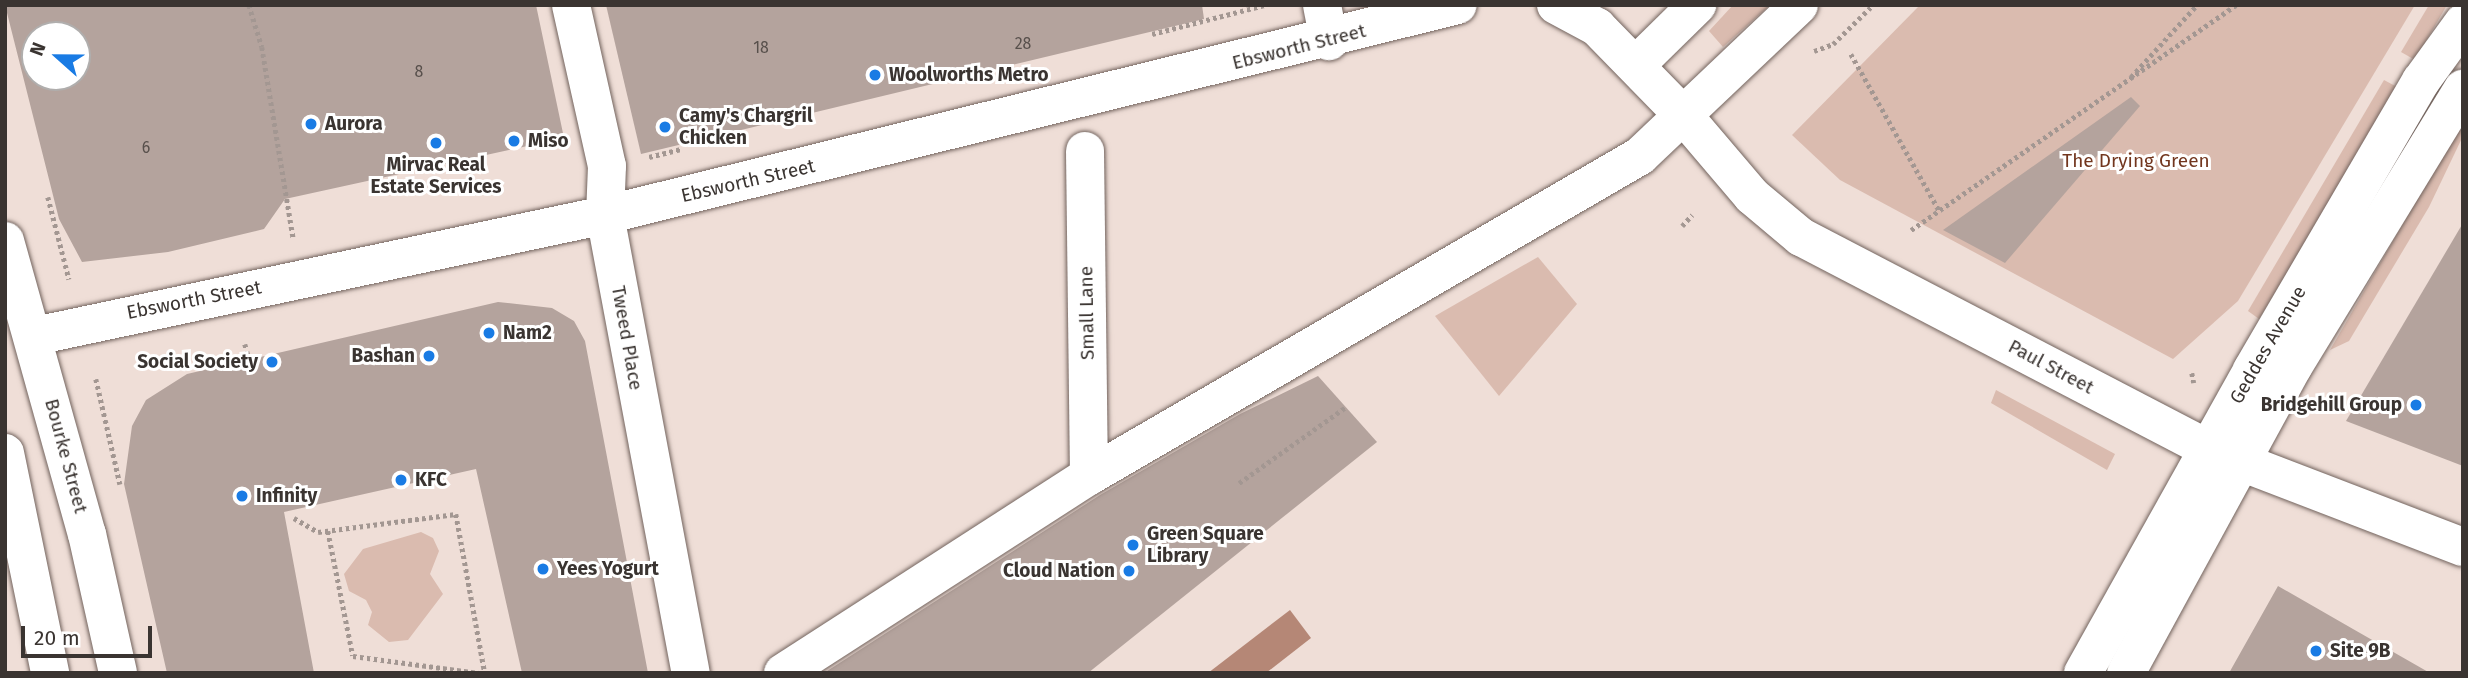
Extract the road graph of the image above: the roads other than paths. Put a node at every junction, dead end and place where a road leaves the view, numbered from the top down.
1 (571, 5) edge
2 (1458, 5) edge
3 (1556, 5) edge
4 (1696, 5) edge
5 (1799, 5) edge
6 (1325, 23) edge
7 (2463, 23) edge
8 (1636, 65) junction
9 (2463, 89) edge
10 (1684, 116) junction
11 (1085, 150) dead end
12 (605, 215) junction
13 (5, 241) edge
14 (34, 336) junction
15 (5, 453) edge
16 (2225, 458) junction
17 (1089, 476) junction
18 (2463, 547) edge
19 (691, 671) edge
20 (50, 673) edge
21 (118, 673) edge
22 (783, 673) edge
23 (2083, 673) edge
24 (2126, 673) edge

1 - 12 street, Tweed Place
2 - 6 street, Ebsworth Street
3 - 8 street
4 - 8 street
5 - 10 street
6 - 12 street, Ebsworth Street
7 - 16 street, Geddes Avenue
8 - 10 street
9 - 16 street, Geddes Avenue
10 - 16 street, Paul Street
10 - 17 street
11 - 17 street, Small Lane
12 - 14 street, Ebsworth Street
12 - 19 street, Tweed Place
13 - 14 street, Bourke Street
14 - 21 street, Bourke Street
15 - 20 street
16 - 18 street, Paul Street
16 - 23 street, Geddes Avenue
16 - 24 street, Geddes Avenue
17 - 22 street

